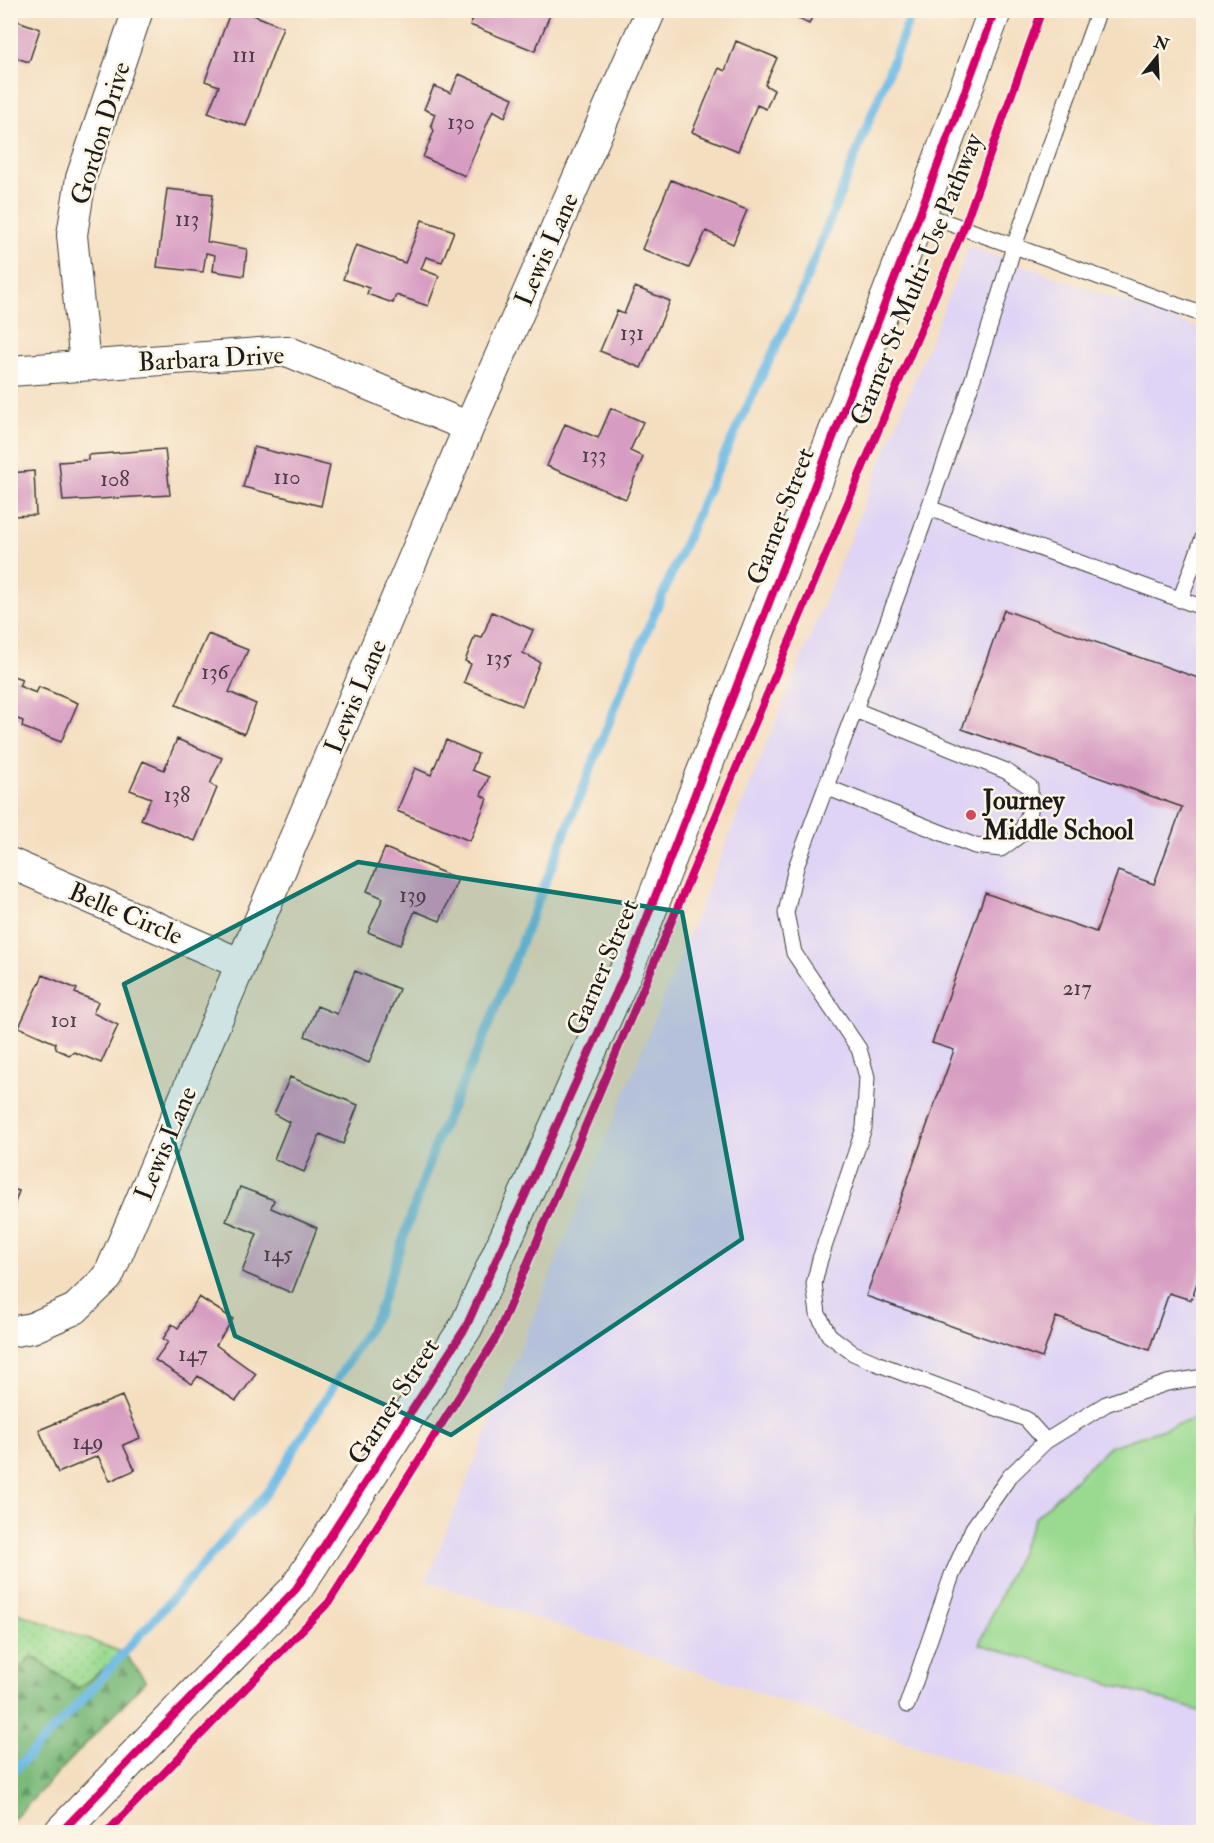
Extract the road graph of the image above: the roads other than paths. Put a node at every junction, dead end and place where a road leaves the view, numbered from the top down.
1 (138, 10) edge
2 (651, 10) edge
3 (995, 10) edge
4 (1099, 10) edge
5 (920, 213) junction
6 (1014, 246) junction
7 (1203, 315) edge
8 (85, 365) junction
9 (10, 371) edge
10 (469, 427) junction
11 (929, 508) junction
12 (1203, 535) edge
13 (1180, 600) junction
14 (1203, 608) edge
15 (855, 710) junction
16 (826, 787) junction
17 (10, 863) edge
18 (242, 963) junction
19 (10, 1332) edge
20 (1203, 1377) edge
21 (1046, 1441) junction
22 (907, 1705) dead end
23 (61, 1833) edge

1 - 8 street, Gordon Drive
2 - 10 street, Lewis Lane
3 - 5 street, Garner Street
4 - 6 lane
5 - 6 lane
5 - 23 street, Garner Street
6 - 7 lane
6 - 11 lane
8 - 9 street, Barbara Drive
8 - 10 street, Barbara Drive
10 - 18 street, Lewis Lane
11 - 13 lane
11 - 15 lane
12 - 13 lane
13 - 14 lane
15 - 16 lane
15 - 16 lane
16 - 21 lane
17 - 18 street, Belle Circle
18 - 19 street, Lewis Lane
20 - 21 lane
21 - 22 lane

